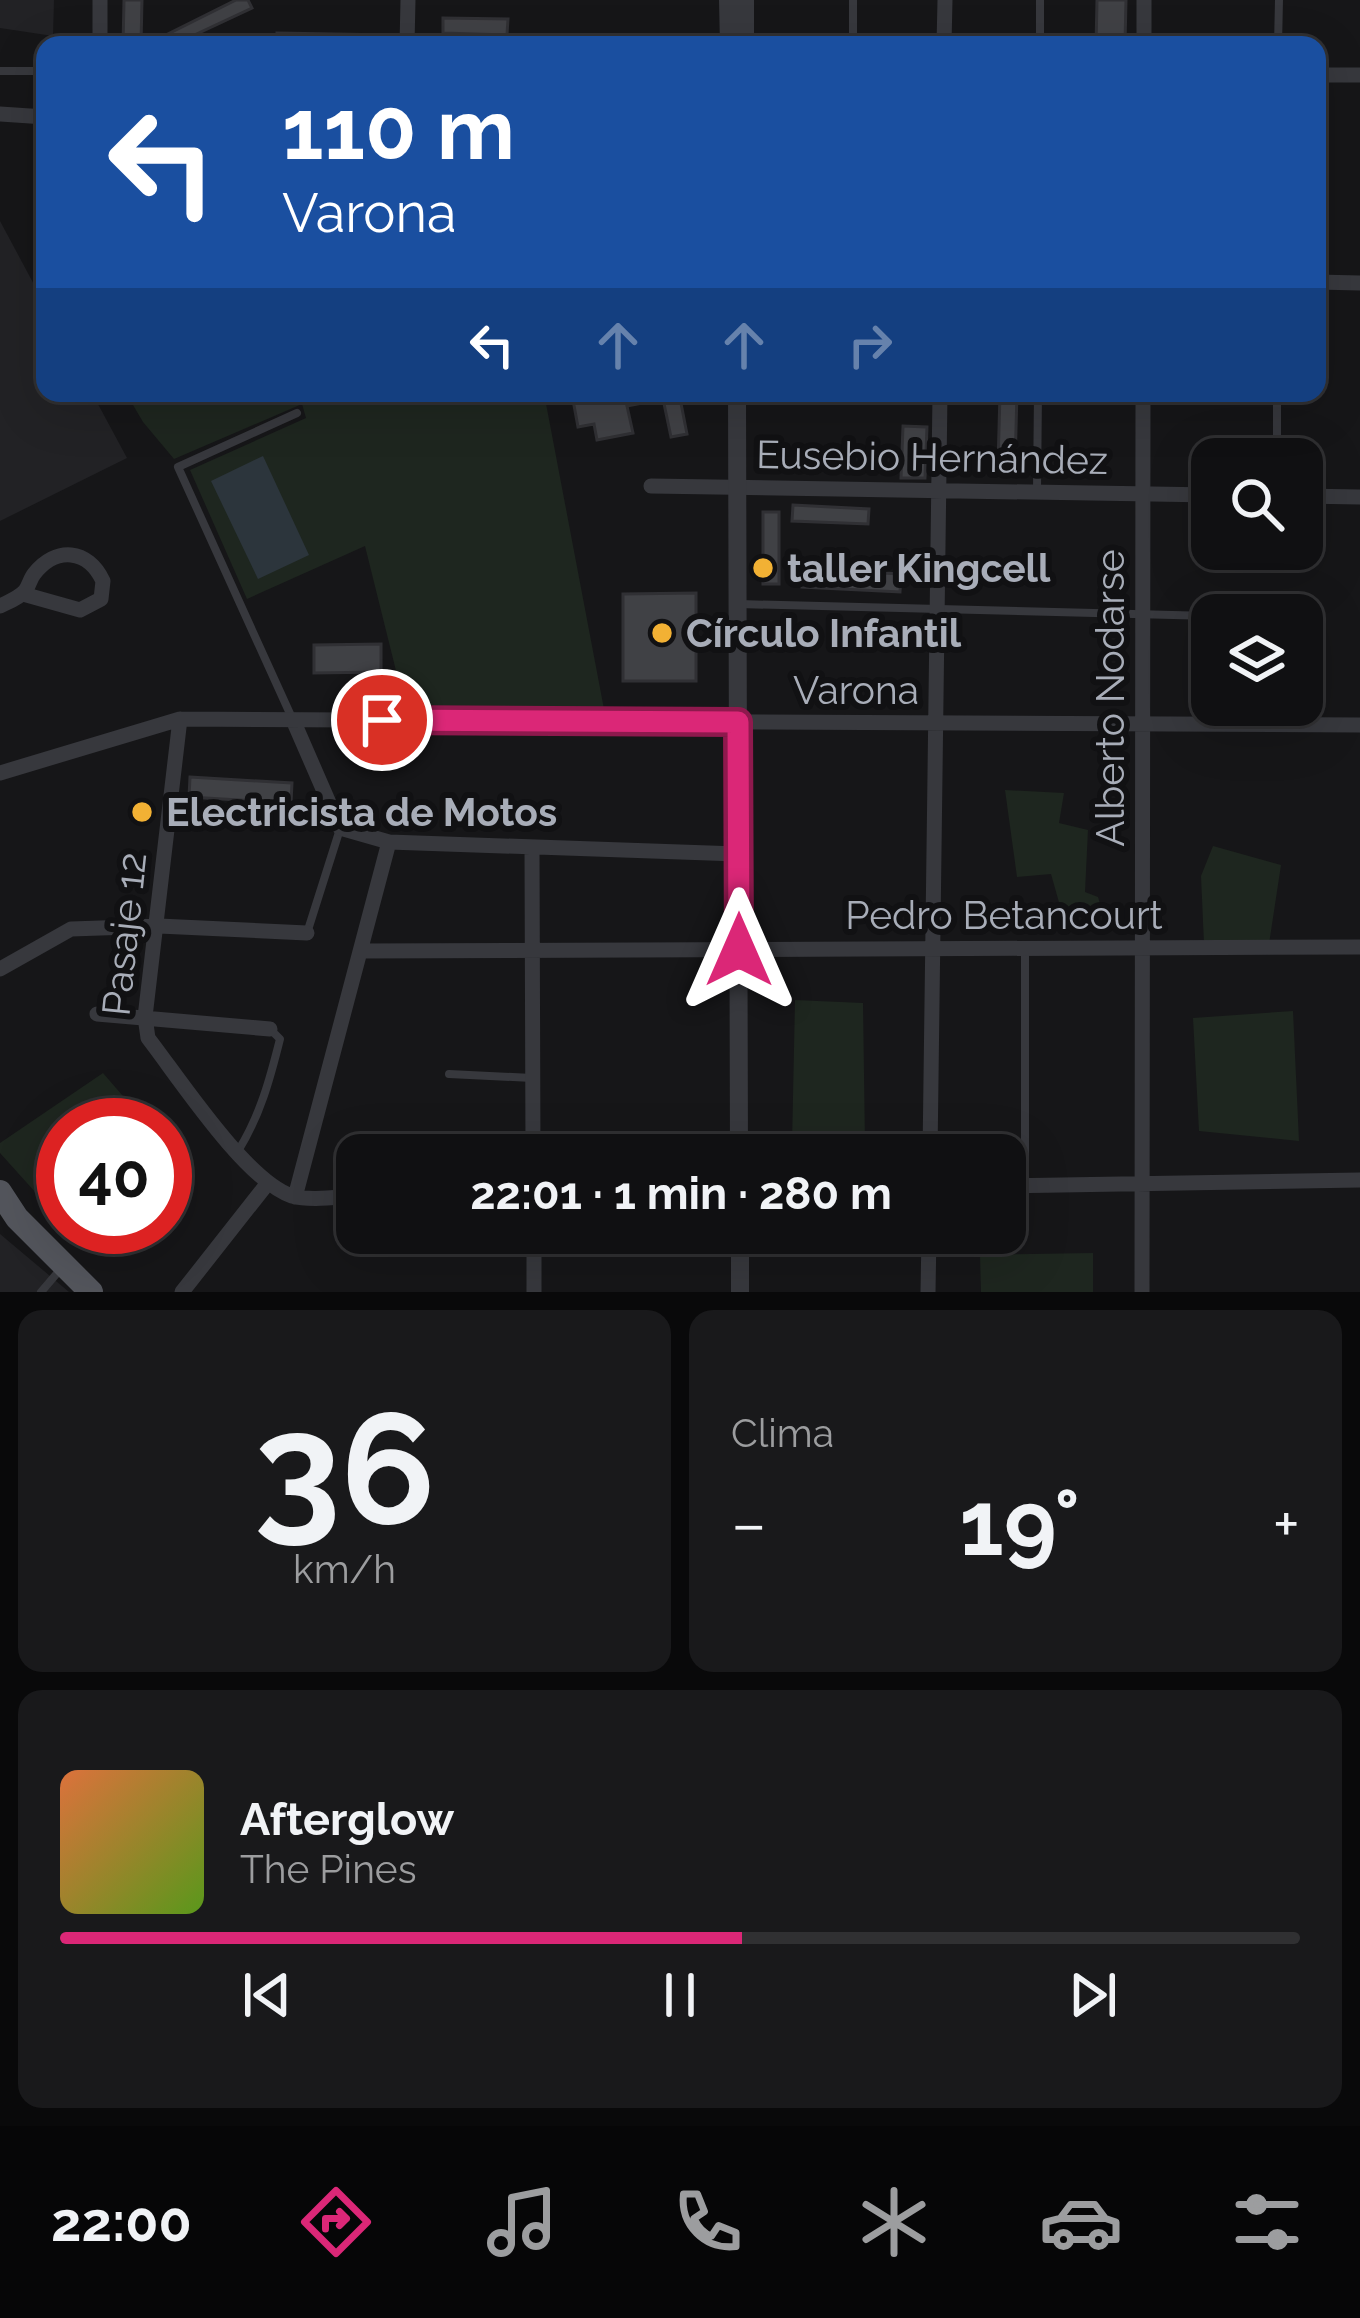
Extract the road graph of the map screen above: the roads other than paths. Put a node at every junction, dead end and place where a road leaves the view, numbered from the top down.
1 (100, 0) edge
2 (408, 0) edge
3 (728, 0) edge
4 (745, 0) edge
5 (853, 0) edge
6 (945, 0) edge
7 (1040, 0) edge
8 (1144, 0) edge
9 (1279, 0) edge
10 (100, 36) edge
11 (407, 36) edge
12 (729, 36) edge
13 (745, 36) edge
14 (853, 36) edge
15 (944, 36) edge
16 (1040, 36) edge
17 (1144, 36) edge
18 (1278, 36) edge
19 (0, 71) edge
20 (36, 71) edge
21 (1326, 75) edge
22 (1360, 75) edge
23 (0, 114) edge
24 (36, 117) edge
25 (1326, 282) edge
26 (1360, 283) edge
27 (737, 402) edge
28 (940, 402) edge
29 (1038, 402) edge
30 (1143, 402) edge
31 (1277, 402) edge
32 (297, 413) dead end
33 (1277, 438) edge
34 (651, 486) dead end
35 (737, 488) junction
36 (939, 490) junction
37 (1037, 492) junction
38 (1143, 494) junction
39 (1191, 494) edge
40 (1323, 496) edge
41 (1360, 497) edge
42 (23, 594) junction
43 (737, 604) junction
44 (0, 606) edge
45 (937, 610) junction
46 (1143, 616) junction
47 (1191, 616) edge
48 (181, 719) junction
49 (292, 720) junction
50 (738, 722) junction
51 (935, 723) junction
52 (1143, 724) junction
53 (1360, 725) edge
54 (0, 773) edge
55 (338, 824) junction
56 (389, 842) junction
57 (532, 849) junction
58 (738, 854) junction
59 (158, 926) junction
60 (307, 933) joint
61 (1360, 947) edge
62 (1025, 948) junction
63 (1143, 948) junction
64 (932, 949) junction
65 (532, 950) junction
66 (739, 950) junction
67 (361, 951) junction
68 (0, 969) edge
69 (98, 1014) dead end
70 (145, 1017) junction
71 (270, 1030) joint
72 (449, 1074) dead end
73 (533, 1078) junction
74 (533, 1134) edge
75 (740, 1134) edge
76 (929, 1134) edge
77 (1025, 1134) edge
78 (237, 1153) junction
79 (1360, 1180) edge
80 (267, 1184) junction
81 (1142, 1184) junction
82 (1026, 1186) edge
83 (0, 1192) edge
84 (336, 1196) edge
85 (295, 1197) junction
86 (534, 1254) edge
87 (740, 1254) edge
88 (928, 1254) edge
89 (64, 1265) junction
90 (41, 1292) edge
91 (91, 1292) edge
92 (182, 1292) edge
93 (534, 1292) edge
94 (740, 1292) edge
95 (928, 1292) edge
96 (1142, 1292) edge

1 - 10 street
2 - 11 street
3 - 12 street
4 - 13 street
5 - 14 lane
6 - 15 street
7 - 16 lane
8 - 17 street
9 - 18 lane
19 - 20 lane
21 - 22 street
23 - 24 street
25 - 26 street
27 - 35 street
28 - 36 street
29 - 37 lane
30 - 38 street, Alberto Nodarse
31 - 33 lane
32 - 49 lane
34 - 35 street, Eusebio Hernández
35 - 36 street, Eusebio Hernández
35 - 43 street
36 - 37 street, Eusebio Hernández
36 - 45 street
37 - 38 street, Eusebio Hernández
38 - 39 street, Eusebio Hernández
38 - 46 street, Alberto Nodarse
40 - 41 street
42 - 42 street
42 - 44 street
43 - 45 lane
43 - 50 street
45 - 46 lane
45 - 51 street
46 - 47 lane
46 - 52 street, Alberto Nodarse
48 - 49 street, Varona
48 - 54 street, Varona
48 - 59 street, Pasaje 12
49 - 50 street, Varona
49 - 55 street
50 - 51 street, Varona
50 - 58 street
51 - 52 street, Varona
51 - 64 street
52 - 53 street, Varona
52 - 63 street, Alberto Nodarse
55 - 56 street
55 - 60 lane
56 - 57 street
56 - 67 street
57 - 58 street
57 - 65 street
58 - 66 street
59 - 60 street
59 - 68 street
59 - 70 street, Pasaje 12
61 - 63 street, Pedro Betancourt
62 - 63 street, Pedro Betancourt
62 - 64 street, Pedro Betancourt
62 - 77 lane
63 - 81 street, Alberto Nodarse
64 - 66 street, Pedro Betancourt
64 - 76 street
65 - 66 street, Pedro Betancourt
65 - 67 street, Pedro Betancourt
65 - 73 street
66 - 75 street
67 - 85 street
69 - 70 street
70 - 71 street
70 - 78 street, Pasaje 12
71 - 78 lane
72 - 73 lane
73 - 74 street
78 - 80 street, Pasaje 12
79 - 81 street
80 - 85 street
80 - 92 street
81 - 82 street
81 - 96 street, Alberto Nodarse
83 - 89 main road
84 - 85 street
86 - 93 street
87 - 94 street
88 - 95 street
89 - 90 lane
89 - 91 main road

